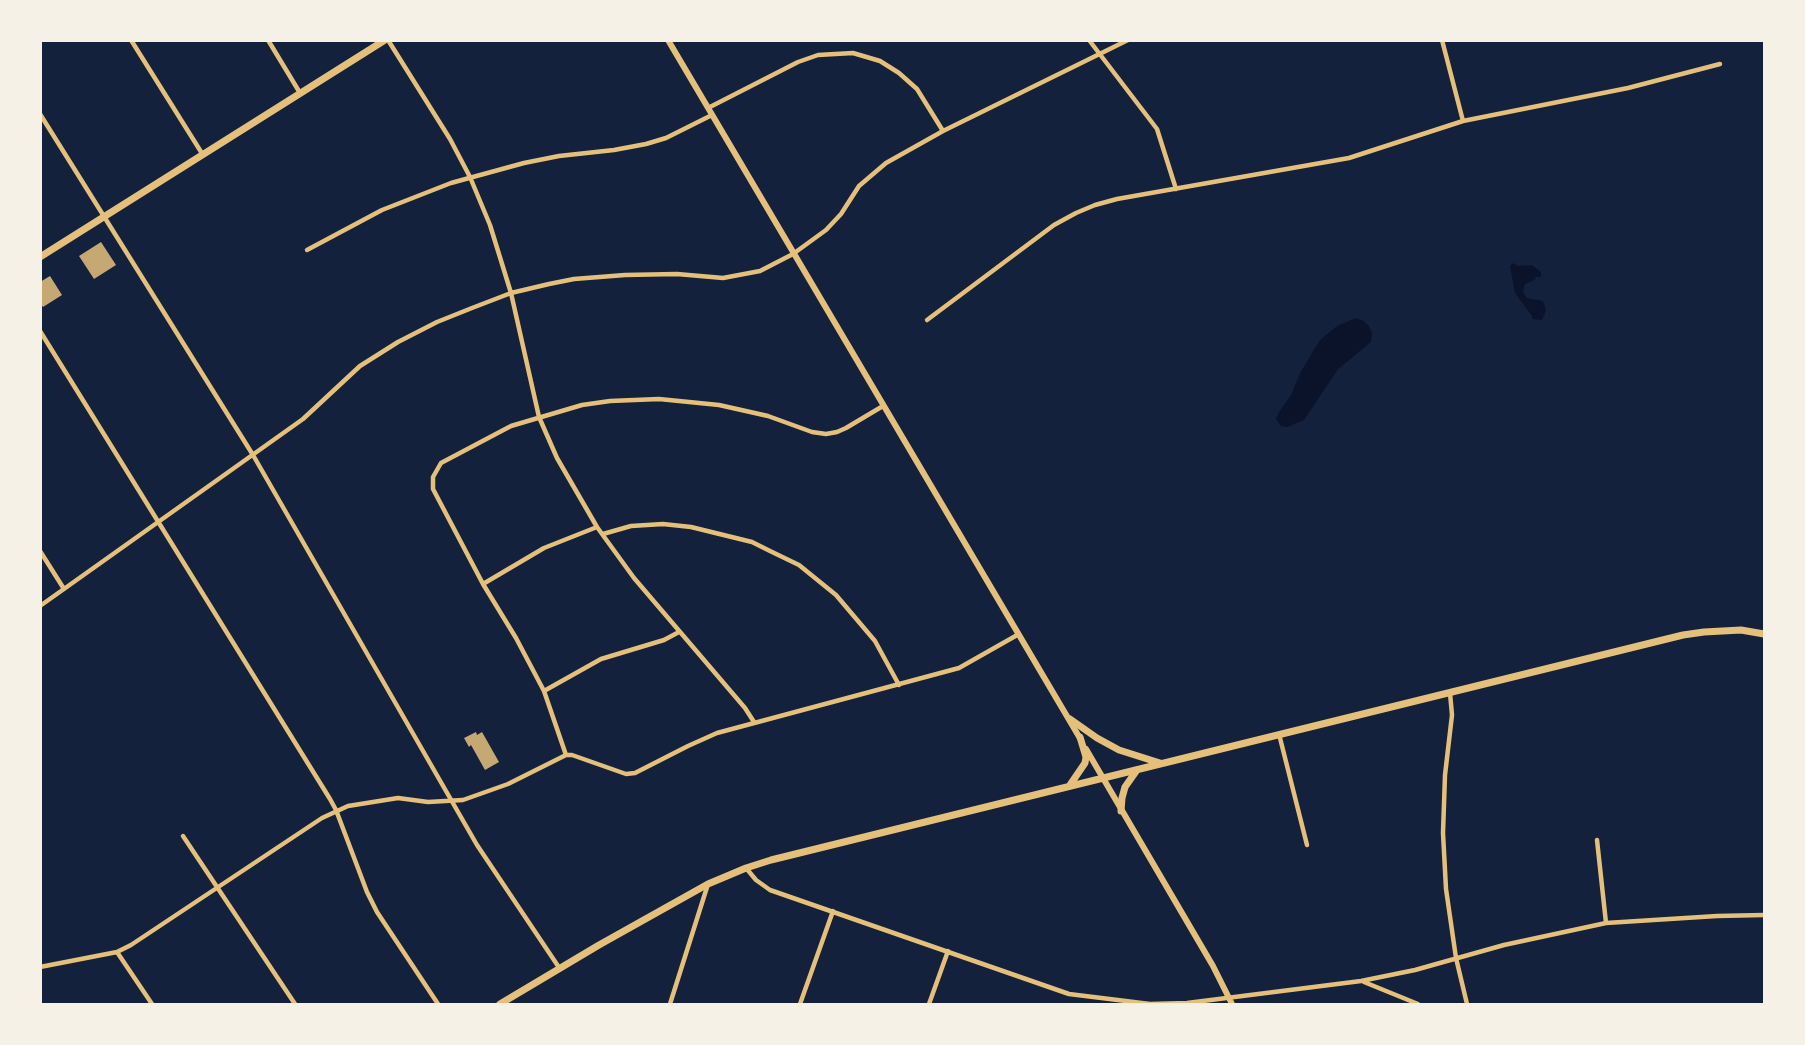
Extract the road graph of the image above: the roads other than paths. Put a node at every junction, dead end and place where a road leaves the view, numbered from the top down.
1 (131, 40) edge
2 (268, 40) edge
3 (387, 40) edge
4 (668, 40) edge
5 (1089, 40) edge
6 (1128, 40) edge
7 (1442, 40) edge
8 (1099, 54) junction
9 (1720, 64) dead end
10 (300, 93) junction
11 (708, 108) junction
12 (40, 114) edge
13 (712, 115) junction
14 (1463, 121) junction
15 (943, 131) junction
16 (203, 155) junction
17 (470, 177) junction
18 (1176, 189) junction
19 (105, 217) junction
20 (308, 250) dead end
21 (793, 254) junction
22 (40, 257) edge
23 (511, 293) junction
24 (927, 320) dead end
25 (40, 331) edge
26 (884, 406) junction
27 (539, 417) junction
28 (253, 455) junction
29 (158, 522) junction
30 (597, 527) junction
31 (603, 534) junction
32 (40, 551) edge
33 (483, 584) junction
34 (64, 589) junction
35 (40, 606) edge
36 (679, 632) junction
37 (1019, 634) junction
38 (1764, 634) edge
39 (899, 685) junction
40 (544, 692) junction
41 (1450, 693) junction
42 (1070, 720) junction
43 (754, 722) junction
44 (1279, 734) junction
45 (1080, 737) junction
46 (566, 755) junction
47 (1163, 764) junction
48 (1137, 770) junction
49 (1101, 778) junction
50 (1070, 785) junction
51 (451, 801) junction
52 (336, 810) junction
53 (1121, 811) junction
54 (183, 836) dead end
55 (1597, 840) dead end
56 (1306, 845) dead end
57 (746, 868) junction
58 (708, 884) junction
59 (217, 887) junction
60 (833, 911) junction
61 (1764, 915) edge
62 (1606, 923) junction
63 (948, 951) junction
64 (117, 952) junction
65 (1456, 957) junction
66 (40, 967) edge
67 (560, 969) junction
68 (1361, 981) junction
69 (1228, 997) junction
70 (505, 1003) edge
71 (152, 1005) edge
72 (295, 1005) edge
73 (438, 1005) edge
74 (670, 1005) edge
75 (801, 1005) edge
76 (929, 1005) edge
77 (1232, 1005) edge
78 (1418, 1005) edge
79 (1467, 1005) edge

1 - 16 street
2 - 10 street
3 - 10 main road
3 - 17 street
4 - 11 street
5 - 8 street
6 - 8 street
7 - 14 street
8 - 15 street
8 - 18 street
9 - 14 street
10 - 16 main road
11 - 13 street
11 - 15 street
12 - 19 street
13 - 17 street
13 - 21 street
14 - 18 street
15 - 21 street
16 - 19 main road
17 - 20 street
17 - 23 street
18 - 24 street
19 - 22 main road
19 - 28 street
21 - 23 street
21 - 26 street
23 - 27 street
23 - 28 street
25 - 29 street
26 - 27 street
26 - 37 street
27 - 30 street
27 - 33 street
28 - 29 street
28 - 51 street
29 - 34 street
29 - 52 street
30 - 31 street
30 - 33 street
31 - 36 street
31 - 39 street
32 - 34 street
33 - 40 street
34 - 35 street
36 - 40 street
36 - 43 street
37 - 39 street
37 - 42 street
38 - 41 main road
39 - 43 street
40 - 46 street
41 - 44 main road
41 - 65 street
42 - 45 street
42 - 47 main road
43 - 46 street
44 - 47 main road
44 - 56 street
45 - 49 street
45 - 50 main road
46 - 51 street
47 - 48 main road
48 - 49 main road
48 - 53 main road
49 - 50 main road
49 - 53 street
50 - 57 main road
51 - 52 street
51 - 67 street
52 - 59 street
52 - 73 street
53 - 69 street
54 - 59 street
55 - 62 street
57 - 58 main road
57 - 60 street
58 - 67 main road
58 - 74 street
59 - 64 street
59 - 72 street
60 - 63 street
60 - 75 street
61 - 62 street
62 - 65 street
63 - 69 street
63 - 76 street
64 - 66 street
64 - 71 street
65 - 68 street
65 - 79 street
67 - 70 main road
68 - 69 street
68 - 78 street
69 - 77 street

